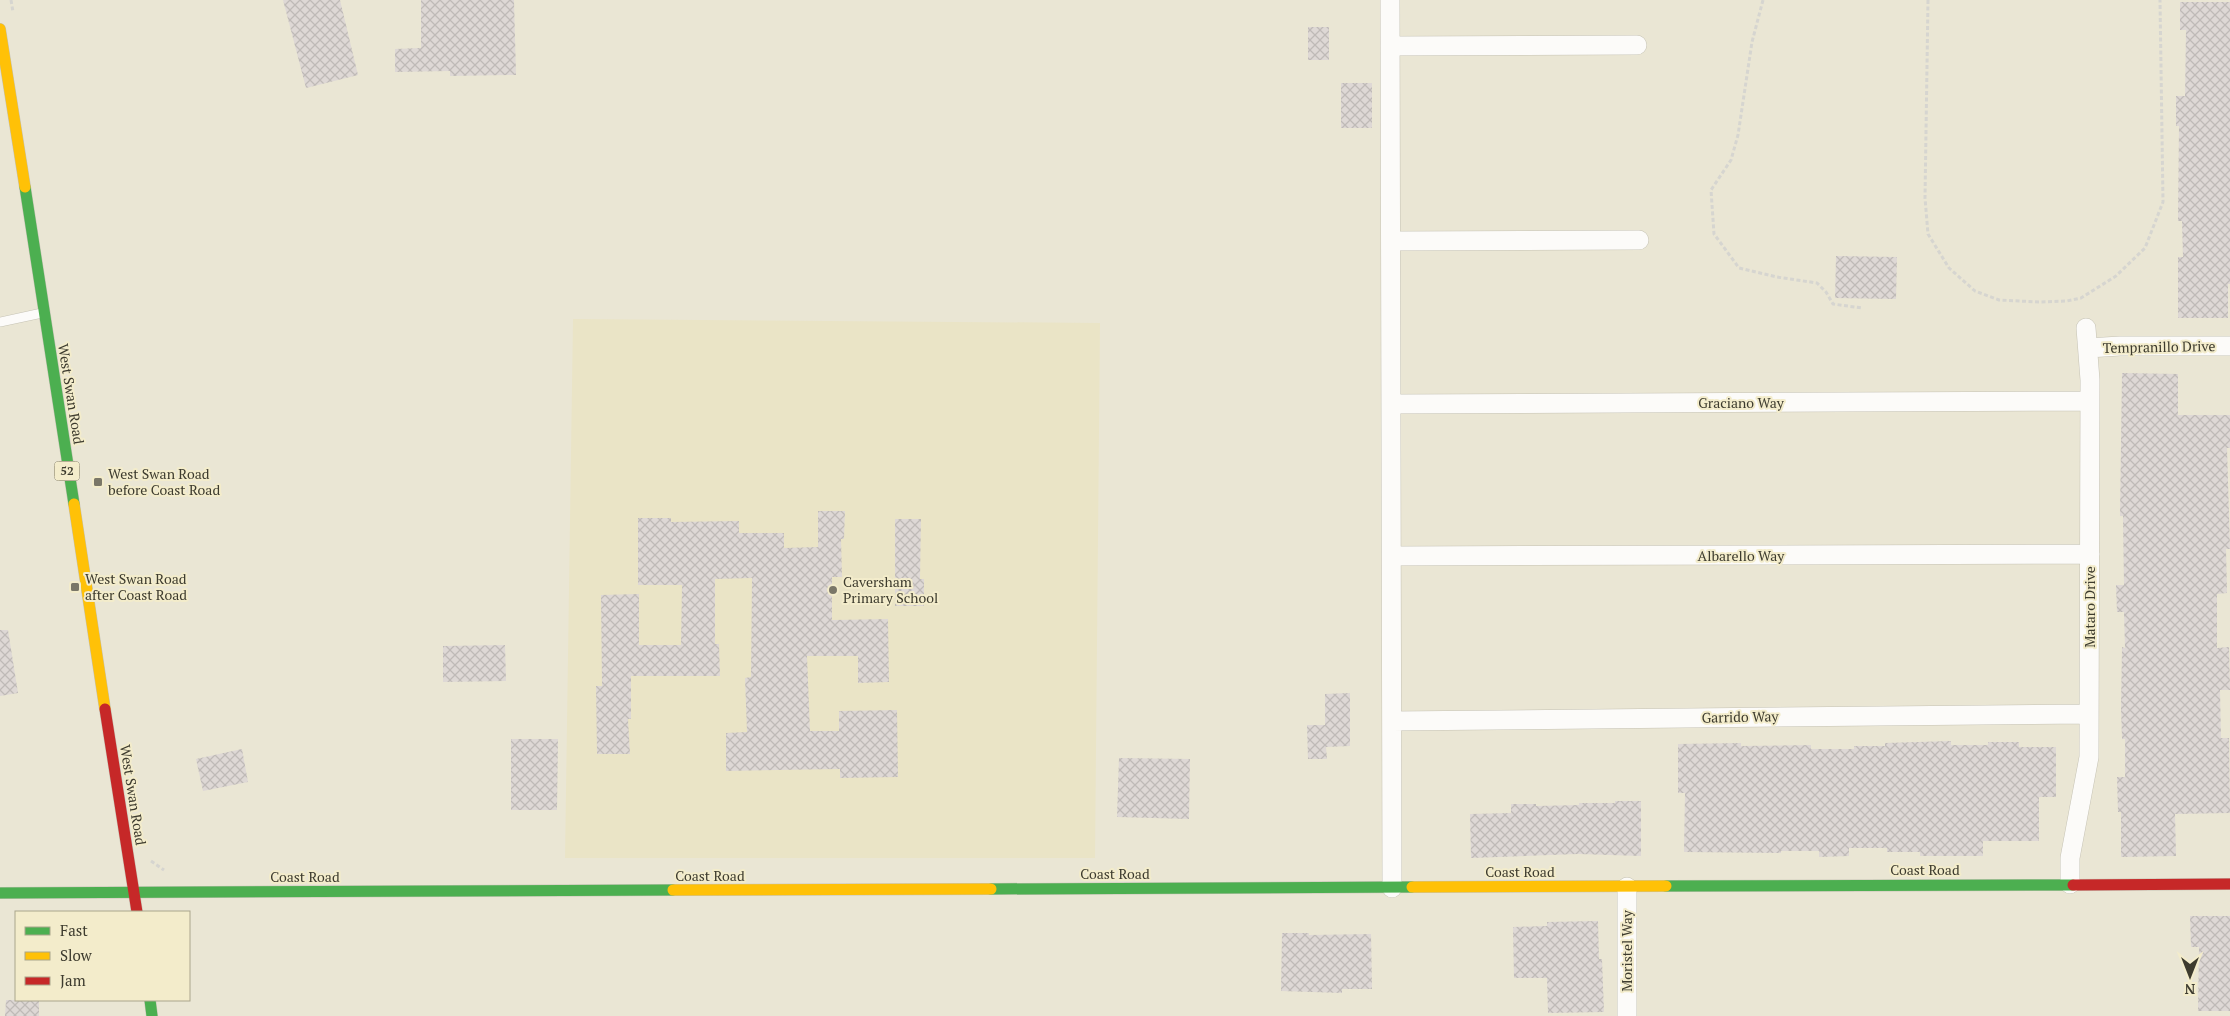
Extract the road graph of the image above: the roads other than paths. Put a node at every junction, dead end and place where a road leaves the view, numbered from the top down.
1 (1390, 0) edge
2 (0, 29) edge
3 (1636, 45) dead end
4 (1390, 46) junction
5 (1639, 240) dead end
6 (1391, 241) junction
7 (43, 313) junction
8 (0, 322) edge
9 (2086, 328) dead end
10 (2230, 346) edge
11 (2088, 348) junction
12 (2090, 401) junction
13 (1391, 404) junction
14 (2090, 554) junction
15 (1392, 556) junction
16 (2089, 714) junction
17 (1392, 721) junction
18 (2070, 884) junction
19 (2230, 884) edge
20 (1627, 887) junction
21 (1392, 888) junction
22 (134, 892) junction
23 (0, 893) edge
24 (136, 911) edge
25 (150, 1001) edge
26 (152, 1016) edge
27 (1627, 1016) edge

1 - 4 street
2 - 7 street, West Swan Road / 52
3 - 4 street
4 - 6 street
5 - 6 street
6 - 13 street
7 - 8 lane
7 - 22 street, West Swan Road / 52
9 - 11 street, Mataro Drive
10 - 11 street, Tempranillo Drive
11 - 12 street, Mataro Drive
12 - 13 street, Graciano Way
12 - 14 street, Mataro Drive
13 - 15 street
14 - 15 street, Albarello Way
14 - 16 street, Mataro Drive
15 - 17 street
16 - 17 street, Garrido Way
16 - 18 street, Mataro Drive
17 - 21 street
18 - 19 street, Coast Road
18 - 20 street, Coast Road
20 - 21 street, Coast Road
20 - 27 street, Moristel Way
21 - 22 street, Coast Road
22 - 23 street, Coast Road
22 - 24 street, West Swan Road / 52
25 - 26 street

